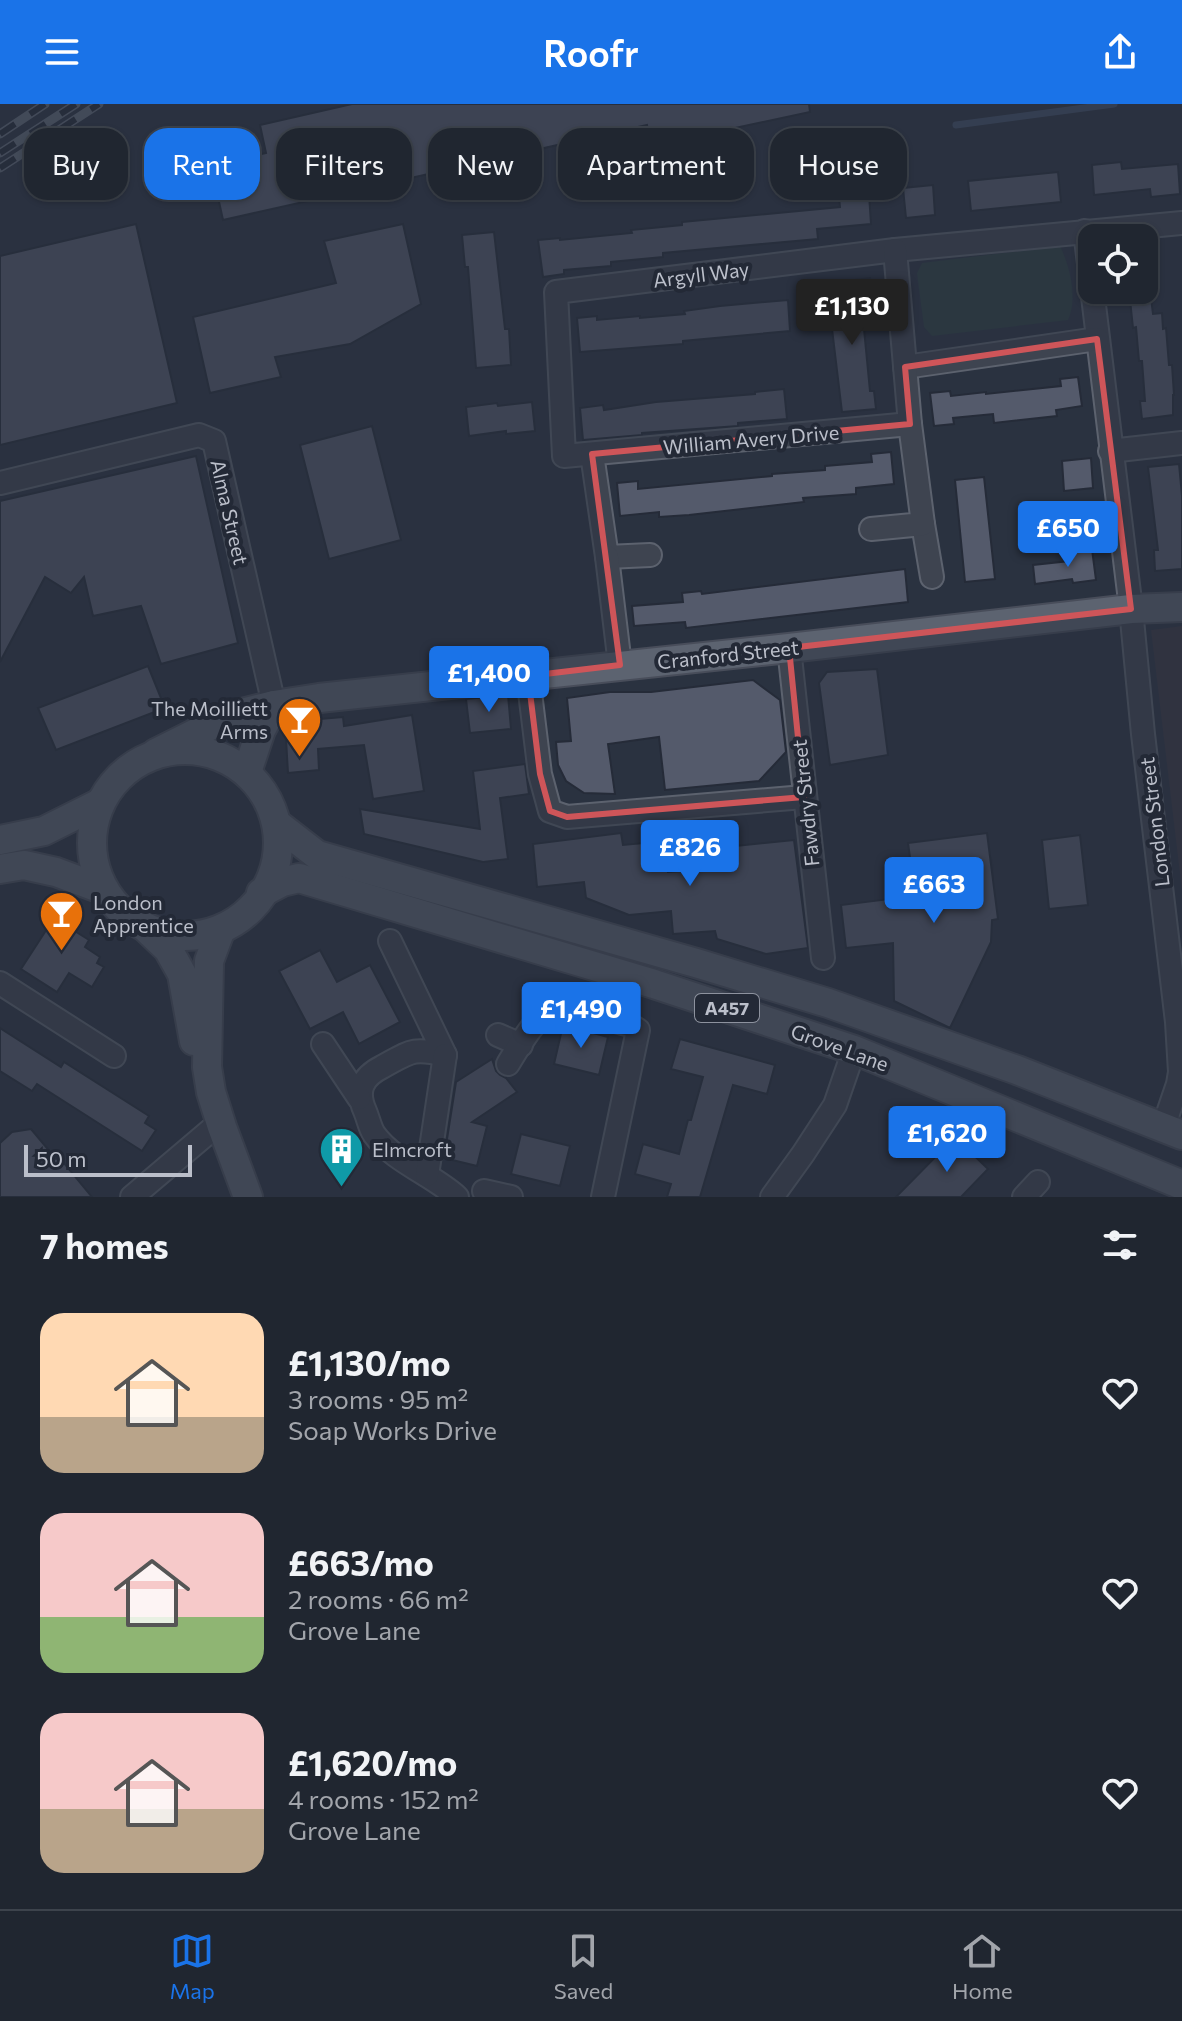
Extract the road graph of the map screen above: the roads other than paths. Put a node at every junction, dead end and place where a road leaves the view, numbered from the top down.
1 (1182, 223) edge
2 (1158, 225) edge
3 (1078, 232) edge
4 (895, 250) junction
5 (1093, 304) edge
6 (1097, 339) junction
7 (905, 367) junction
8 (910, 424) junction
9 (1182, 443) edge
10 (1110, 451) junction
11 (592, 454) junction
12 (0, 483) edge
13 (923, 524) junction
14 (871, 529) dead end
15 (650, 555) dead end
16 (607, 557) junction
17 (932, 577) dead end
18 (1182, 607) edge
19 (1131, 609) junction
20 (789, 648) junction
21 (620, 665) junction
22 (528, 676) junction
23 (274, 705) junction
24 (156, 753) junction
25 (247, 772) junction
26 (804, 797) junction
27 (100, 803) junction
28 (277, 824) junction
29 (0, 840) edge
30 (0, 869) edge
31 (104, 890) junction
32 (261, 893) junction
33 (146, 928) junction
34 (221, 929) junction
35 (390, 941) dead end
36 (823, 958) dead end
37 (0, 983) edge
38 (498, 1035) dead end
39 (323, 1044) dead end
40 (854, 1050) junction
41 (445, 1055) junction
42 (114, 1056) dead end
43 (207, 1067) junction
44 (359, 1098) junction
45 (222, 1127) junction
46 (1172, 1131) edge
47 (427, 1175) junction
48 (1182, 1185) edge
49 (466, 1194) edge
50 (132, 1197) edge
51 (248, 1197) edge
52 (511, 1197) edge
53 (603, 1197) edge
54 (772, 1197) edge

1 - 2 street, Argyll Way
3 - 4 street, Argyll Way
4 - 7 street
4 - 11 street, Argyll Way
5 - 6 street, London Street
6 - 7 street
6 - 10 street, London Street
7 - 8 street
8 - 11 street, William Avery Drive
8 - 13 street
9 - 10 street
10 - 19 street, London Street
11 - 16 street
12 - 23 street, Alma Street
13 - 14 street
13 - 17 street
15 - 16 street
16 - 21 street
18 - 19 main road, Cranford Street
19 - 20 main road, Cranford Street
19 - 46 street, London Street
20 - 21 main road, Cranford Street
20 - 26 street, Fawdry Street
21 - 22 main road, Cranford Street
22 - 23 main road, Cranford Street
22 - 26 street
23 - 24 main road, Cranford Street
23 - 25 main road
24 - 25 main road
24 - 27 main road
25 - 28 main road
26 - 36 street, Fawdry Street
27 - 29 main road
27 - 31 main road
28 - 32 main road
28 - 46 main road, Grove Lane / A457
30 - 31 main road
31 - 33 main road
32 - 34 main road
32 - 40 main road, Grove Lane / A457
33 - 34 main road
33 - 43 main road
34 - 43 main road
35 - 41 street
37 - 42 street
38 - 53 street
39 - 44 street
40 - 48 main road, Grove Lane / A457
40 - 54 street
41 - 44 street
41 - 47 street
43 - 45 main road
44 - 47 street
45 - 50 street
45 - 51 main road
47 - 49 street
49 - 52 street

